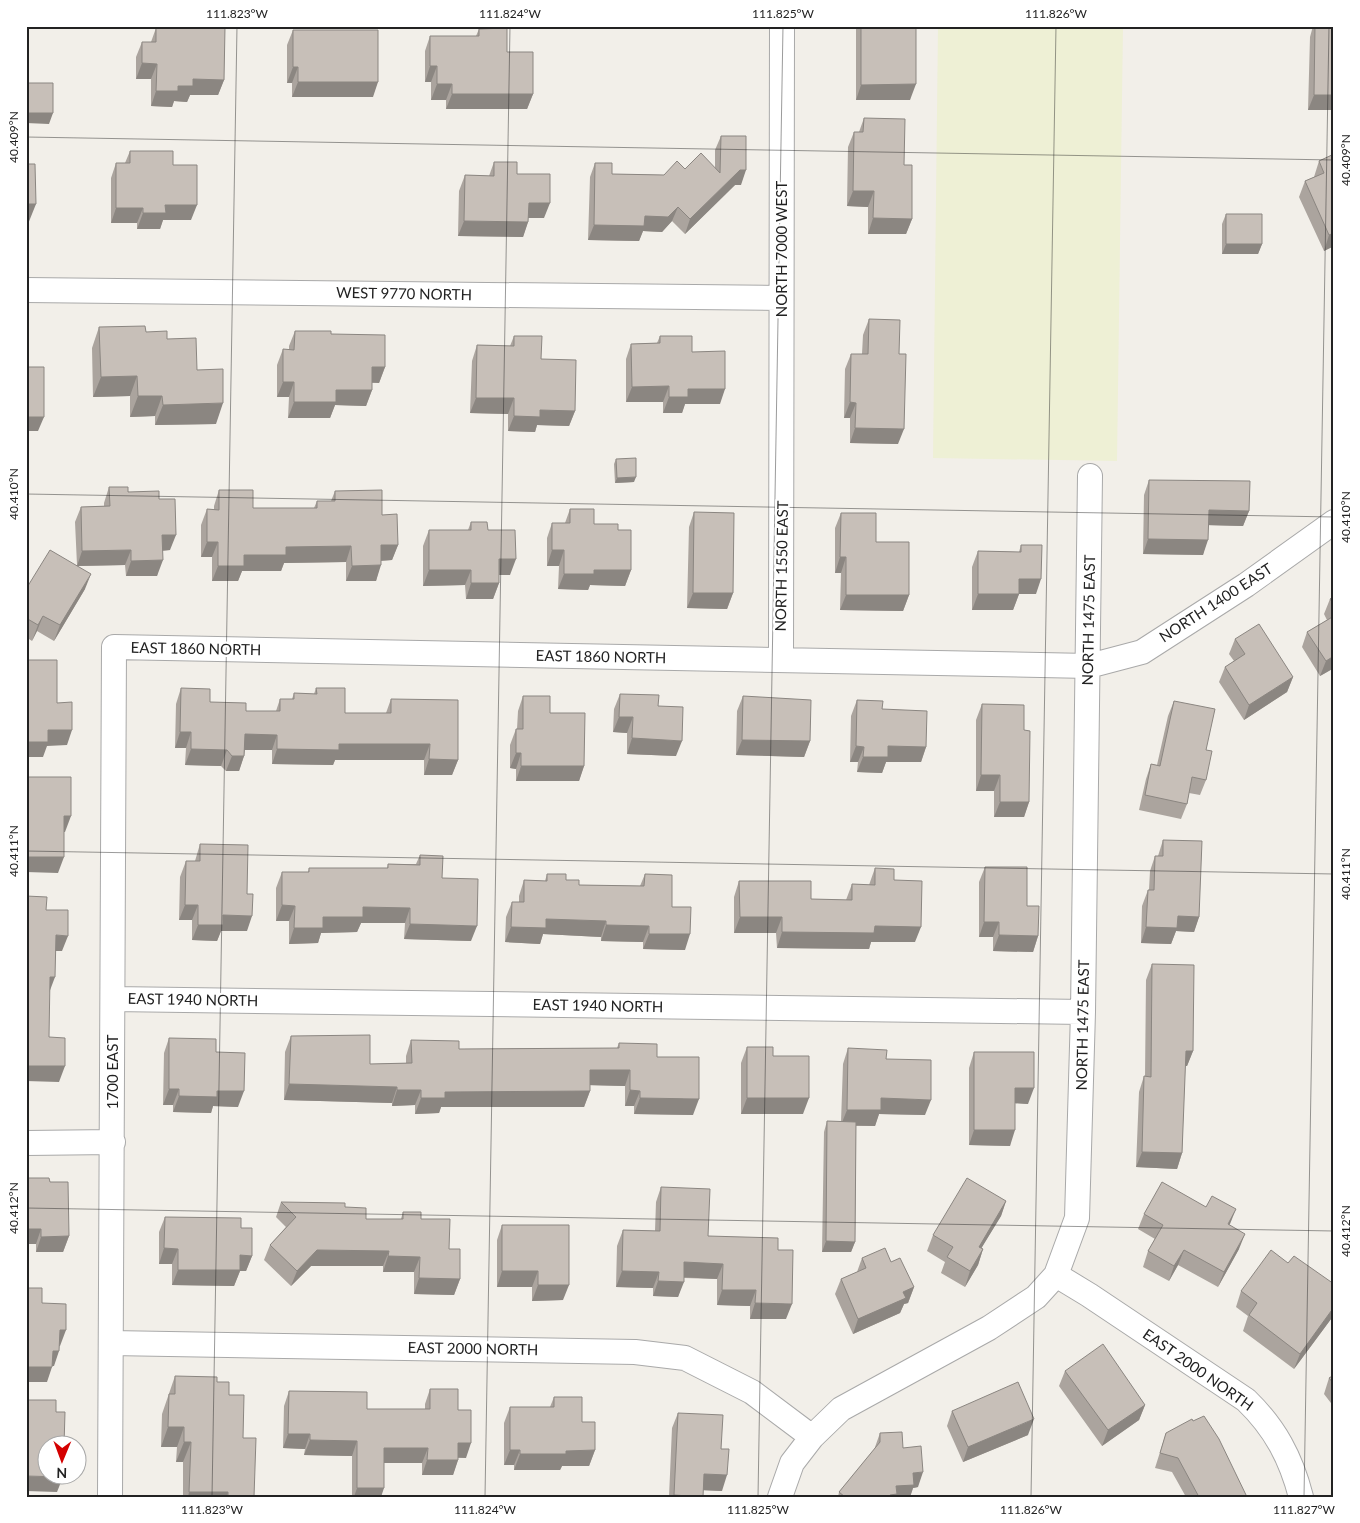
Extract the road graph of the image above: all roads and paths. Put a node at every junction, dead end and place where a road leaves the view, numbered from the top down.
1 (782, 26) edge
2 (26, 290) edge
3 (781, 298) junction
4 (783, 471) joint
5 (1090, 476) dead end
6 (1334, 522) edge
7 (114, 647) joint
8 (781, 660) junction
9 (1089, 666) junction
10 (113, 999) junction
11 (1083, 1012) junction
12 (113, 1142) junction
13 (26, 1143) edge
14 (1056, 1276) junction
15 (111, 1343) junction
16 (812, 1437) junction
17 (110, 1497) edge
18 (780, 1497) edge
19 (1301, 1497) edge

1 - 3 street, NORTH 7000 WEST
2 - 3 street, WEST 9770 NORTH
3 - 4 street, NORTH 7000 WEST
4 - 8 street, NORTH 1550 EAST
5 - 9 street, NORTH 1475 EAST
6 - 9 street, NORTH 1400 EAST
7 - 8 street, EAST 1860 NORTH
7 - 10 street, 1700 EAST
8 - 9 street, EAST 1860 NORTH
9 - 11 street, NORTH 1475 EAST
10 - 11 street, EAST 1940 NORTH
10 - 12 street, 1700 EAST
11 - 14 street, NORTH 1475 EAST
12 - 13 street
12 - 15 street, 1700 EAST
14 - 16 street, NORTH 1475 EAST
14 - 19 street, EAST 2000 NORTH
15 - 16 street, EAST 2000 NORTH
15 - 17 street, 1700 EAST
16 - 18 street

